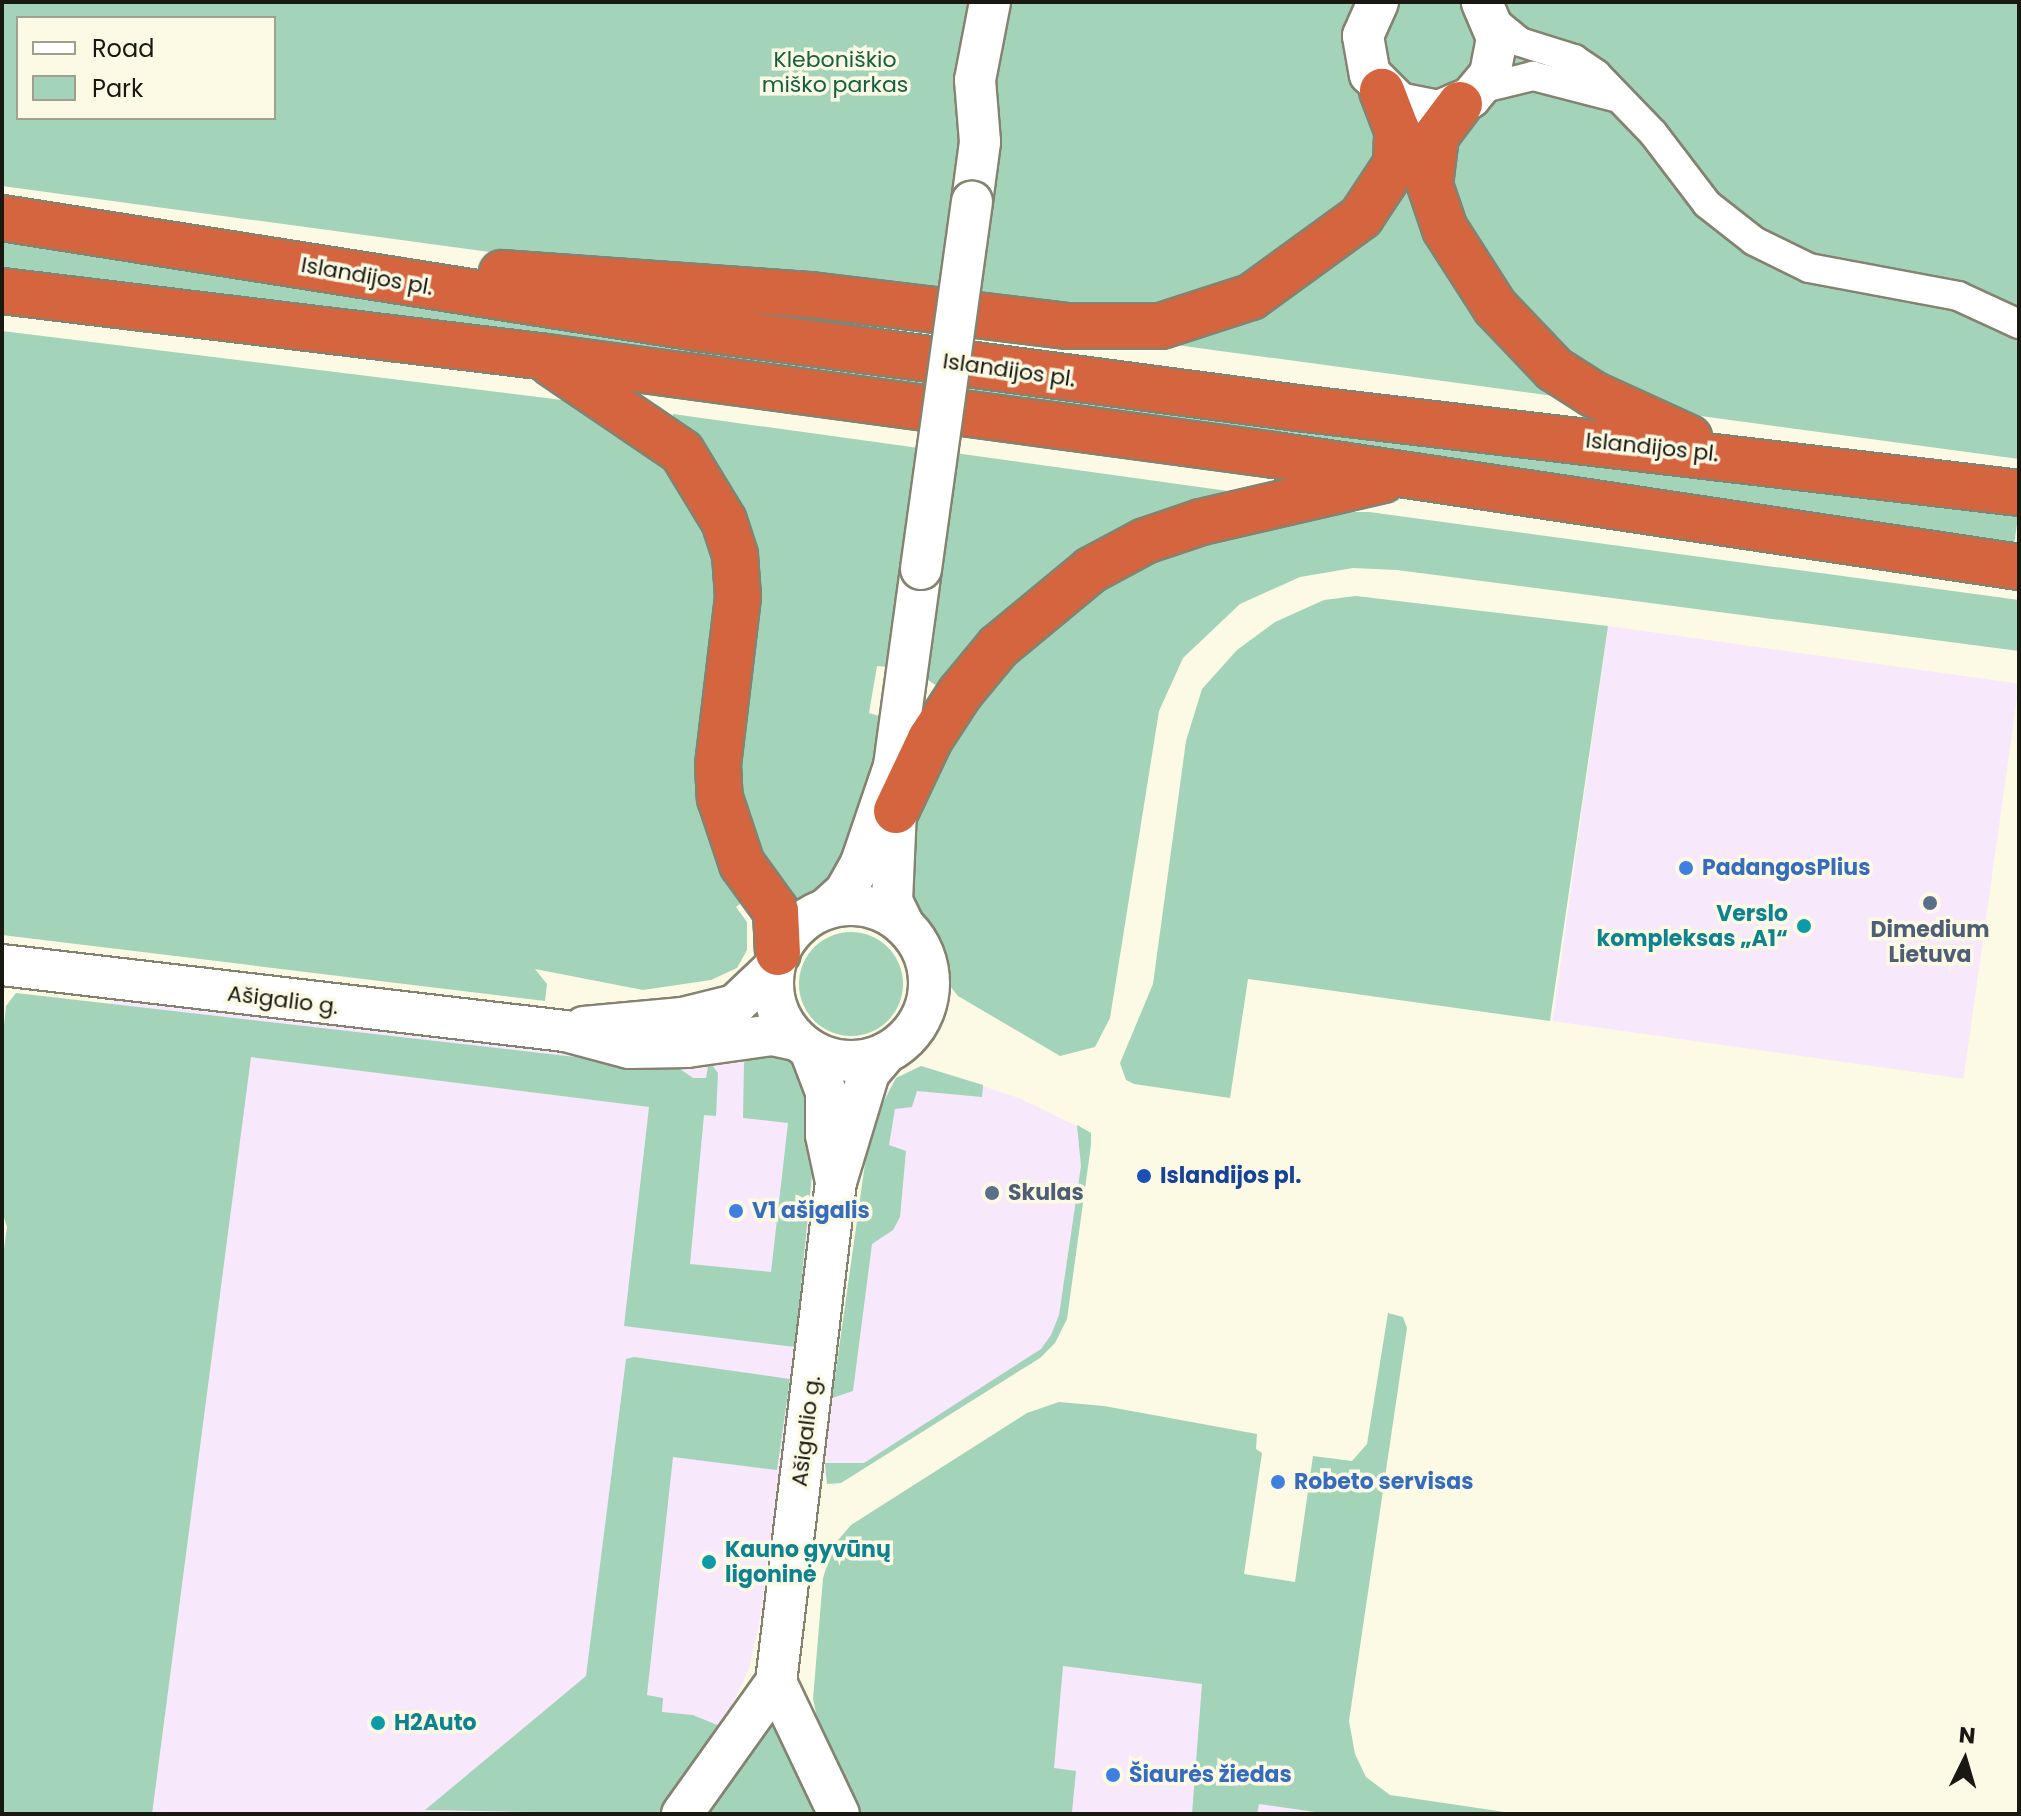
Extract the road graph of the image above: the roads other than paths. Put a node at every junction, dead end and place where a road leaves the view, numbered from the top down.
1 (990, 2) edge
2 (1017, 2) edge
3 (1371, 7) edge
4 (1487, 11) edge
5 (1382, 91) junction
6 (1470, 97) junction
7 (1618, 98) junction
8 (980, 142) junction
9 (2, 218) edge
10 (240, 254) junction
11 (2, 291) edge
12 (2019, 324) edge
13 (539, 356) junction
14 (1744, 457) junction
15 (1405, 475) junction
16 (2019, 493) edge
17 (2019, 567) edge
18 (894, 766) junction
19 (896, 811) junction
20 (827, 908) junction
21 (903, 924) junction
22 (776, 961) junction
23 (2, 965) edge
24 (565, 1031) junction
25 (803, 1045) junction
26 (886, 1053) junction
27 (836, 1182) junction
28 (776, 1682) junction
29 (682, 1814) edge
30 (839, 1814) edge

1 - 8 main road
2 - 8 main road
3 - 5 main road
4 - 6 main road
4 - 7 street
5 - 6 main road
5 - 10 highway
6 - 7 street
6 - 14 highway
7 - 12 street
8 - 18 main road, bridge
9 - 10 highway, Islandijos pl.
10 - 14 highway, Islandijos pl.
11 - 13 highway
13 - 15 highway
13 - 22 highway
14 - 16 highway, Islandijos pl.
15 - 17 highway
15 - 19 highway
18 - 19 main road
18 - 20 main road
19 - 21 main road
20 - 21 main road
20 - 22 main road
21 - 26 main road
22 - 24 main road, Ašigalio g.
22 - 25 main road
23 - 24 main road, Ašigalio g.
24 - 25 main road, Ašigalio g.
25 - 26 main road
25 - 27 main road, Ašigalio g.
26 - 27 main road, Ašigalio g.
27 - 28 main road, Ašigalio g.
28 - 29 main road, Ašigalio g.
28 - 30 main road

